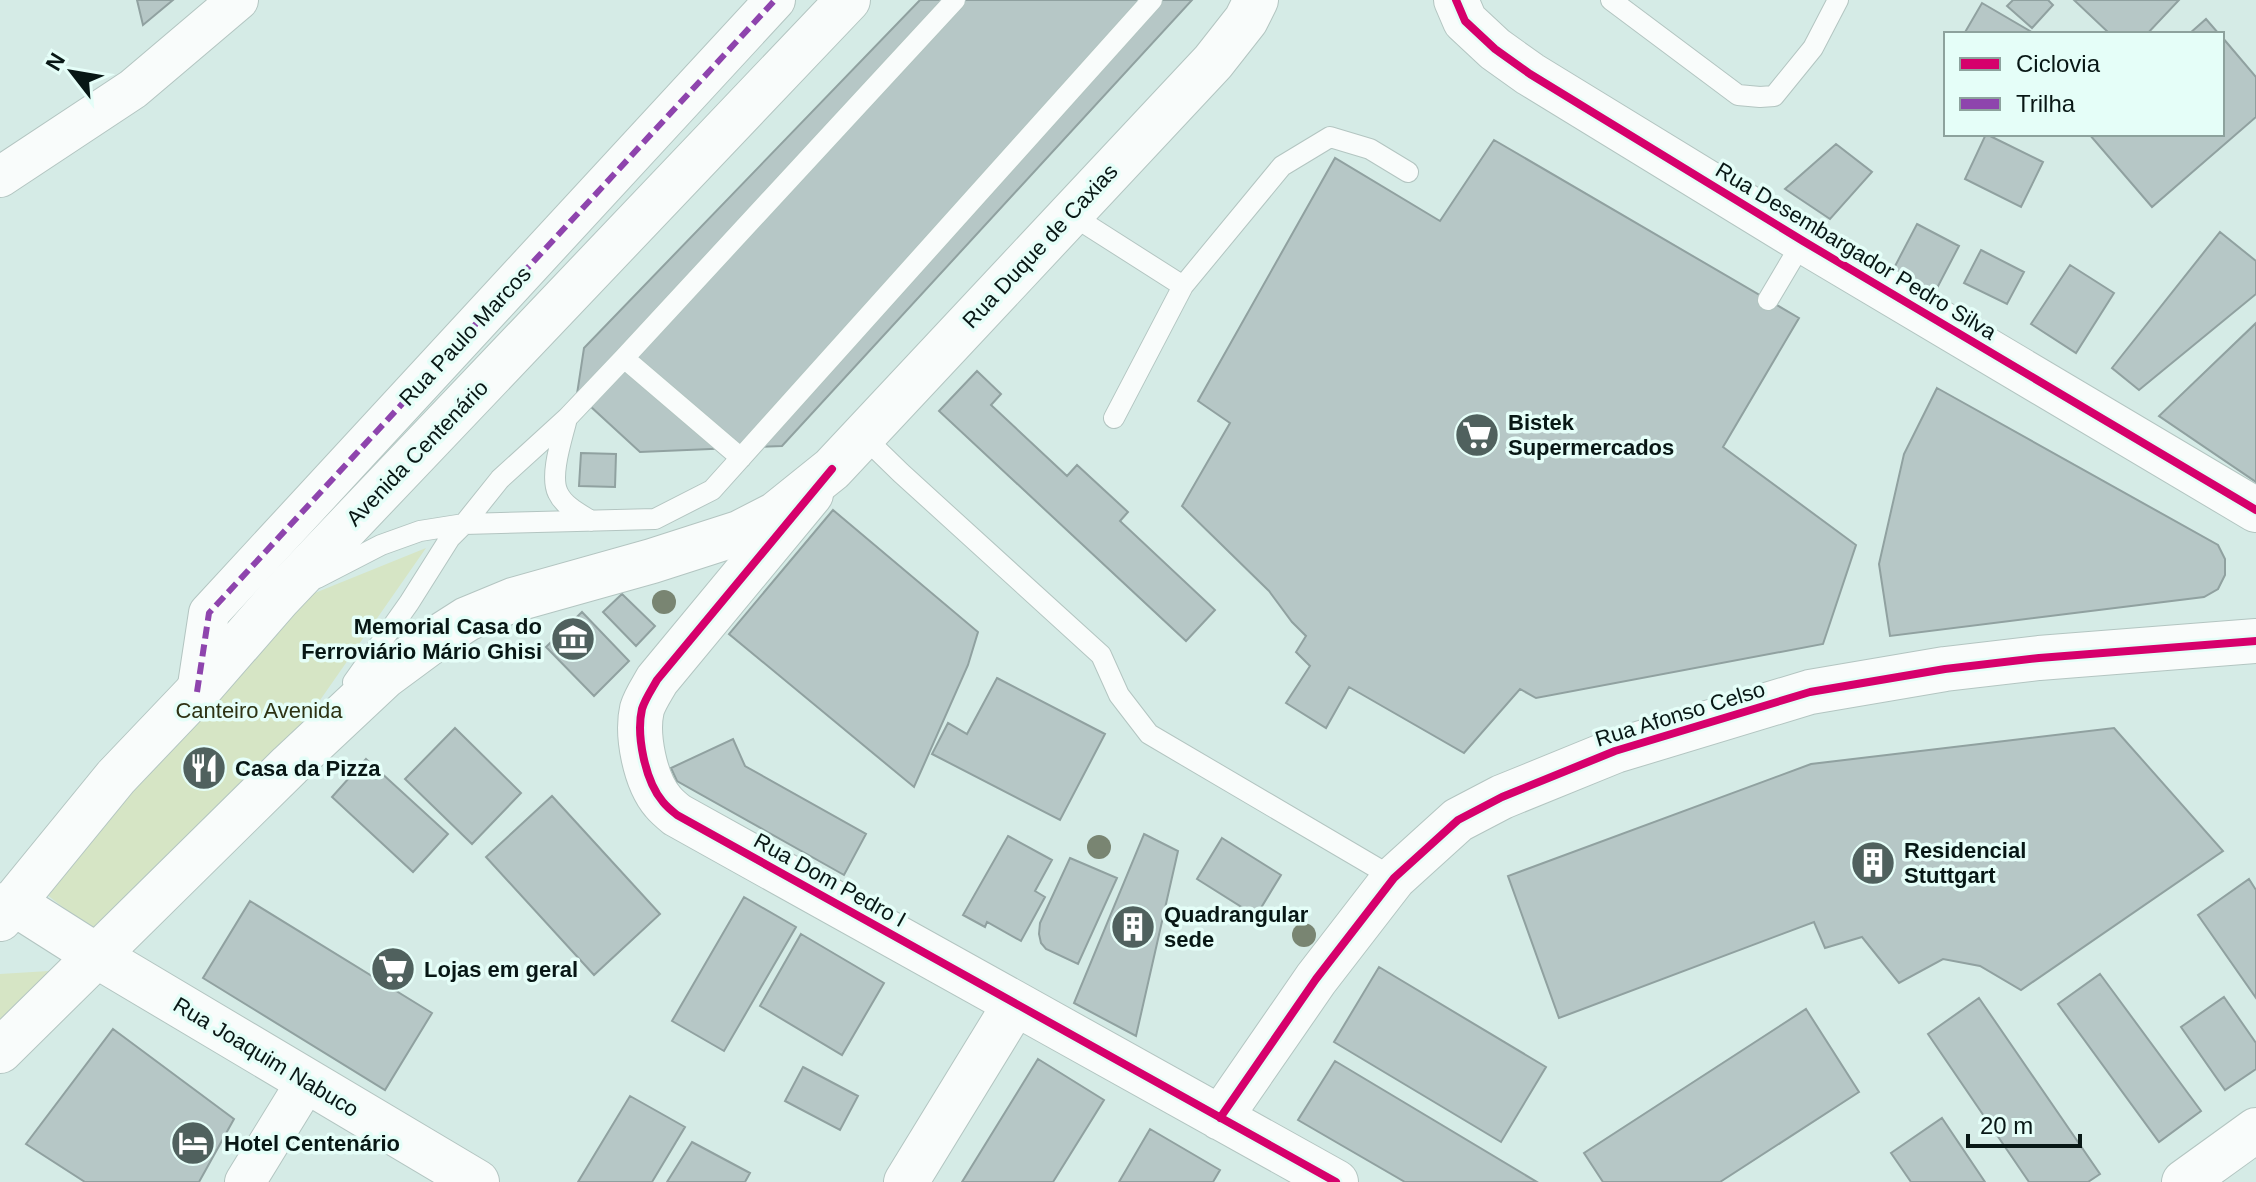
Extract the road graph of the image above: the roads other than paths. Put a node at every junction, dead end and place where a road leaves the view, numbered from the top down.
1 (238, 0) edge
2 (775, 0) edge
3 (848, 0) edge
4 (955, 0) edge
5 (1152, 0) edge
6 (1456, 0) edge
7 (1611, 0) edge
8 (1838, 0) edge
9 (1251, 10) edge
10 (1408, 172) dead end
11 (0, 177) edge
12 (1070, 214) junction
13 (1803, 241) junction
14 (1183, 286) junction
15 (1768, 300) dead end
16 (624, 358) junction
17 (567, 418) junction
18 (1114, 418) dead end
19 (863, 436) junction
20 (741, 458) junction
21 (832, 469) junction
22 (2256, 510) edge
23 (591, 521) junction
24 (464, 524) junction
25 (279, 598) junction
26 (2256, 641) edge
27 (197, 692) junction
28 (290, 765) junction
29 (1394, 878) junction
30 (4, 909) edge
31 (97, 956) junction
32 (1015, 1004) junction
33 (0, 1051) edge
34 (307, 1081) junction
35 (1220, 1118) junction
36 (2256, 1130) edge
37 (245, 1182) edge
38 (477, 1182) edge
39 (906, 1182) edge
40 (1336, 1182) edge
41 (2184, 1182) edge

1 - 11 street
2 - 27 street, Rua Paulo Marcos
3 - 25 street, Avenida Centenário
4 - 16 lane
5 - 20 lane
6 - 13 street, Rua Desembargador Pedro Silva
7 - 8 lane
9 - 12 street, Rua Duque de Caxias
10 - 14 lane
12 - 14 lane
12 - 19 street, Rua Duque de Caxias
13 - 15 lane
13 - 22 street, Rua Desembargador Pedro Silva
14 - 18 lane
16 - 17 lane
16 - 20 lane
17 - 23 lane
17 - 24 lane
19 - 21 street, Rua Duque de Caxias
19 - 29 lane
20 - 23 lane
21 - 28 street
21 - 32 street, Rua Dom Pedro I
23 - 24 lane
24 - 25 lane
24 - 28 lane
25 - 27 street, Avenida Centenário
26 - 29 street, Rua Afonso Celso
27 - 30 street, Avenida Centenário
28 - 31 street
29 - 35 street, Rua Afonso Celso
30 - 31 street, Rua Joaquim Nabuco
31 - 33 street
31 - 34 street, Rua Joaquim Nabuco
32 - 35 street, Rua Dom Pedro I
32 - 39 street
34 - 37 street
34 - 38 street, Rua Joaquim Nabuco
35 - 40 street, Rua Dom Pedro I
36 - 41 street

